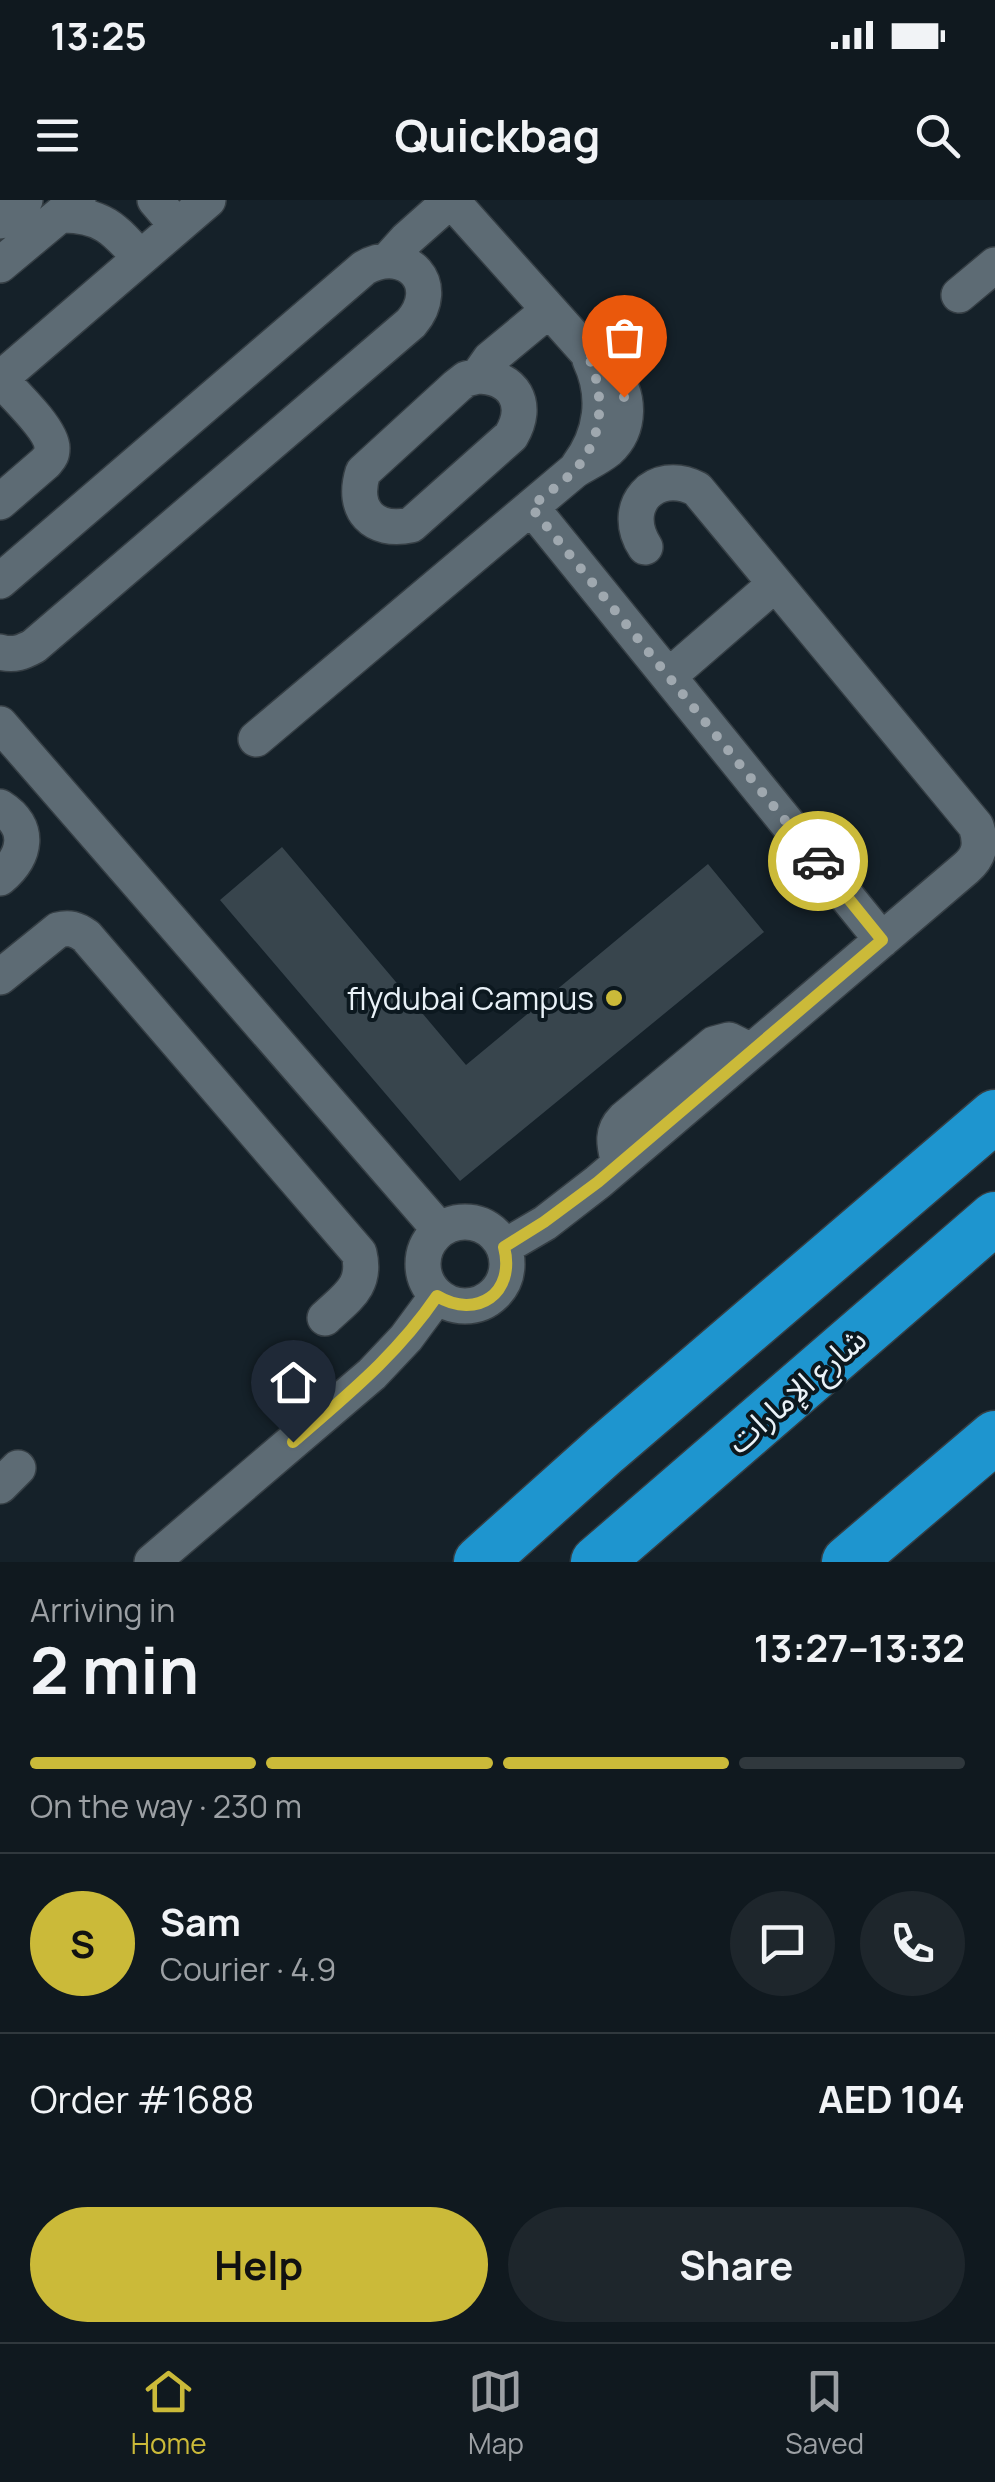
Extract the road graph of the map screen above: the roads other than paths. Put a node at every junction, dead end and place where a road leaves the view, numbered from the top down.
1 (25, 200) edge
2 (208, 200) edge
3 (451, 200) edge
4 (69, 208) edge
5 (166, 213) edge
6 (0, 221) edge
7 (140, 258) junction
8 (390, 260) junction
9 (0, 265) edge
10 (995, 265) edge
11 (959, 296) dead end
12 (549, 310) junction
13 (478, 376) junction
14 (0, 379) edge
15 (3, 495) edge
16 (531, 507) junction
17 (645, 547) dead end
18 (0, 581) edge
19 (775, 584) junction
20 (0, 652) edge
21 (669, 676) junction
22 (0, 724) edge
23 (256, 739) dead end
24 (0, 807) edge
25 (0, 878) edge
26 (882, 940) junction
27 (0, 977) edge
28 (995, 1116) edge
29 (988, 1219) edge
30 (440, 1230) junction
31 (504, 1247) junction
32 (437, 1296) junction
33 (326, 1318) dead end
34 (995, 1437) edge
35 (152, 1562) edge
36 (480, 1562) edge
37 (597, 1562) edge
38 (848, 1562) edge

1 - 6 lane
2 - 5 lane
3 - 8 lane
3 - 12 lane
4 - 7 lane
4 - 9 lane
5 - 7 lane
7 - 14 lane
8 - 18 lane
8 - 20 lane
10 - 11 lane
12 - 13 lane
12 - 16 lane
13 - 13 lane
14 - 15 lane
16 - 21 lane
16 - 23 lane
17 - 19 lane
19 - 21 lane
19 - 26 lane
21 - 26 lane
22 - 30 lane
24 - 25 lane
26 - 31 lane
27 - 33 lane
28 - 36 highway
29 - 37 highway, شارع الإمارات
30 - 31 lane
30 - 32 lane
31 - 32 lane
32 - 35 lane
34 - 38 highway

